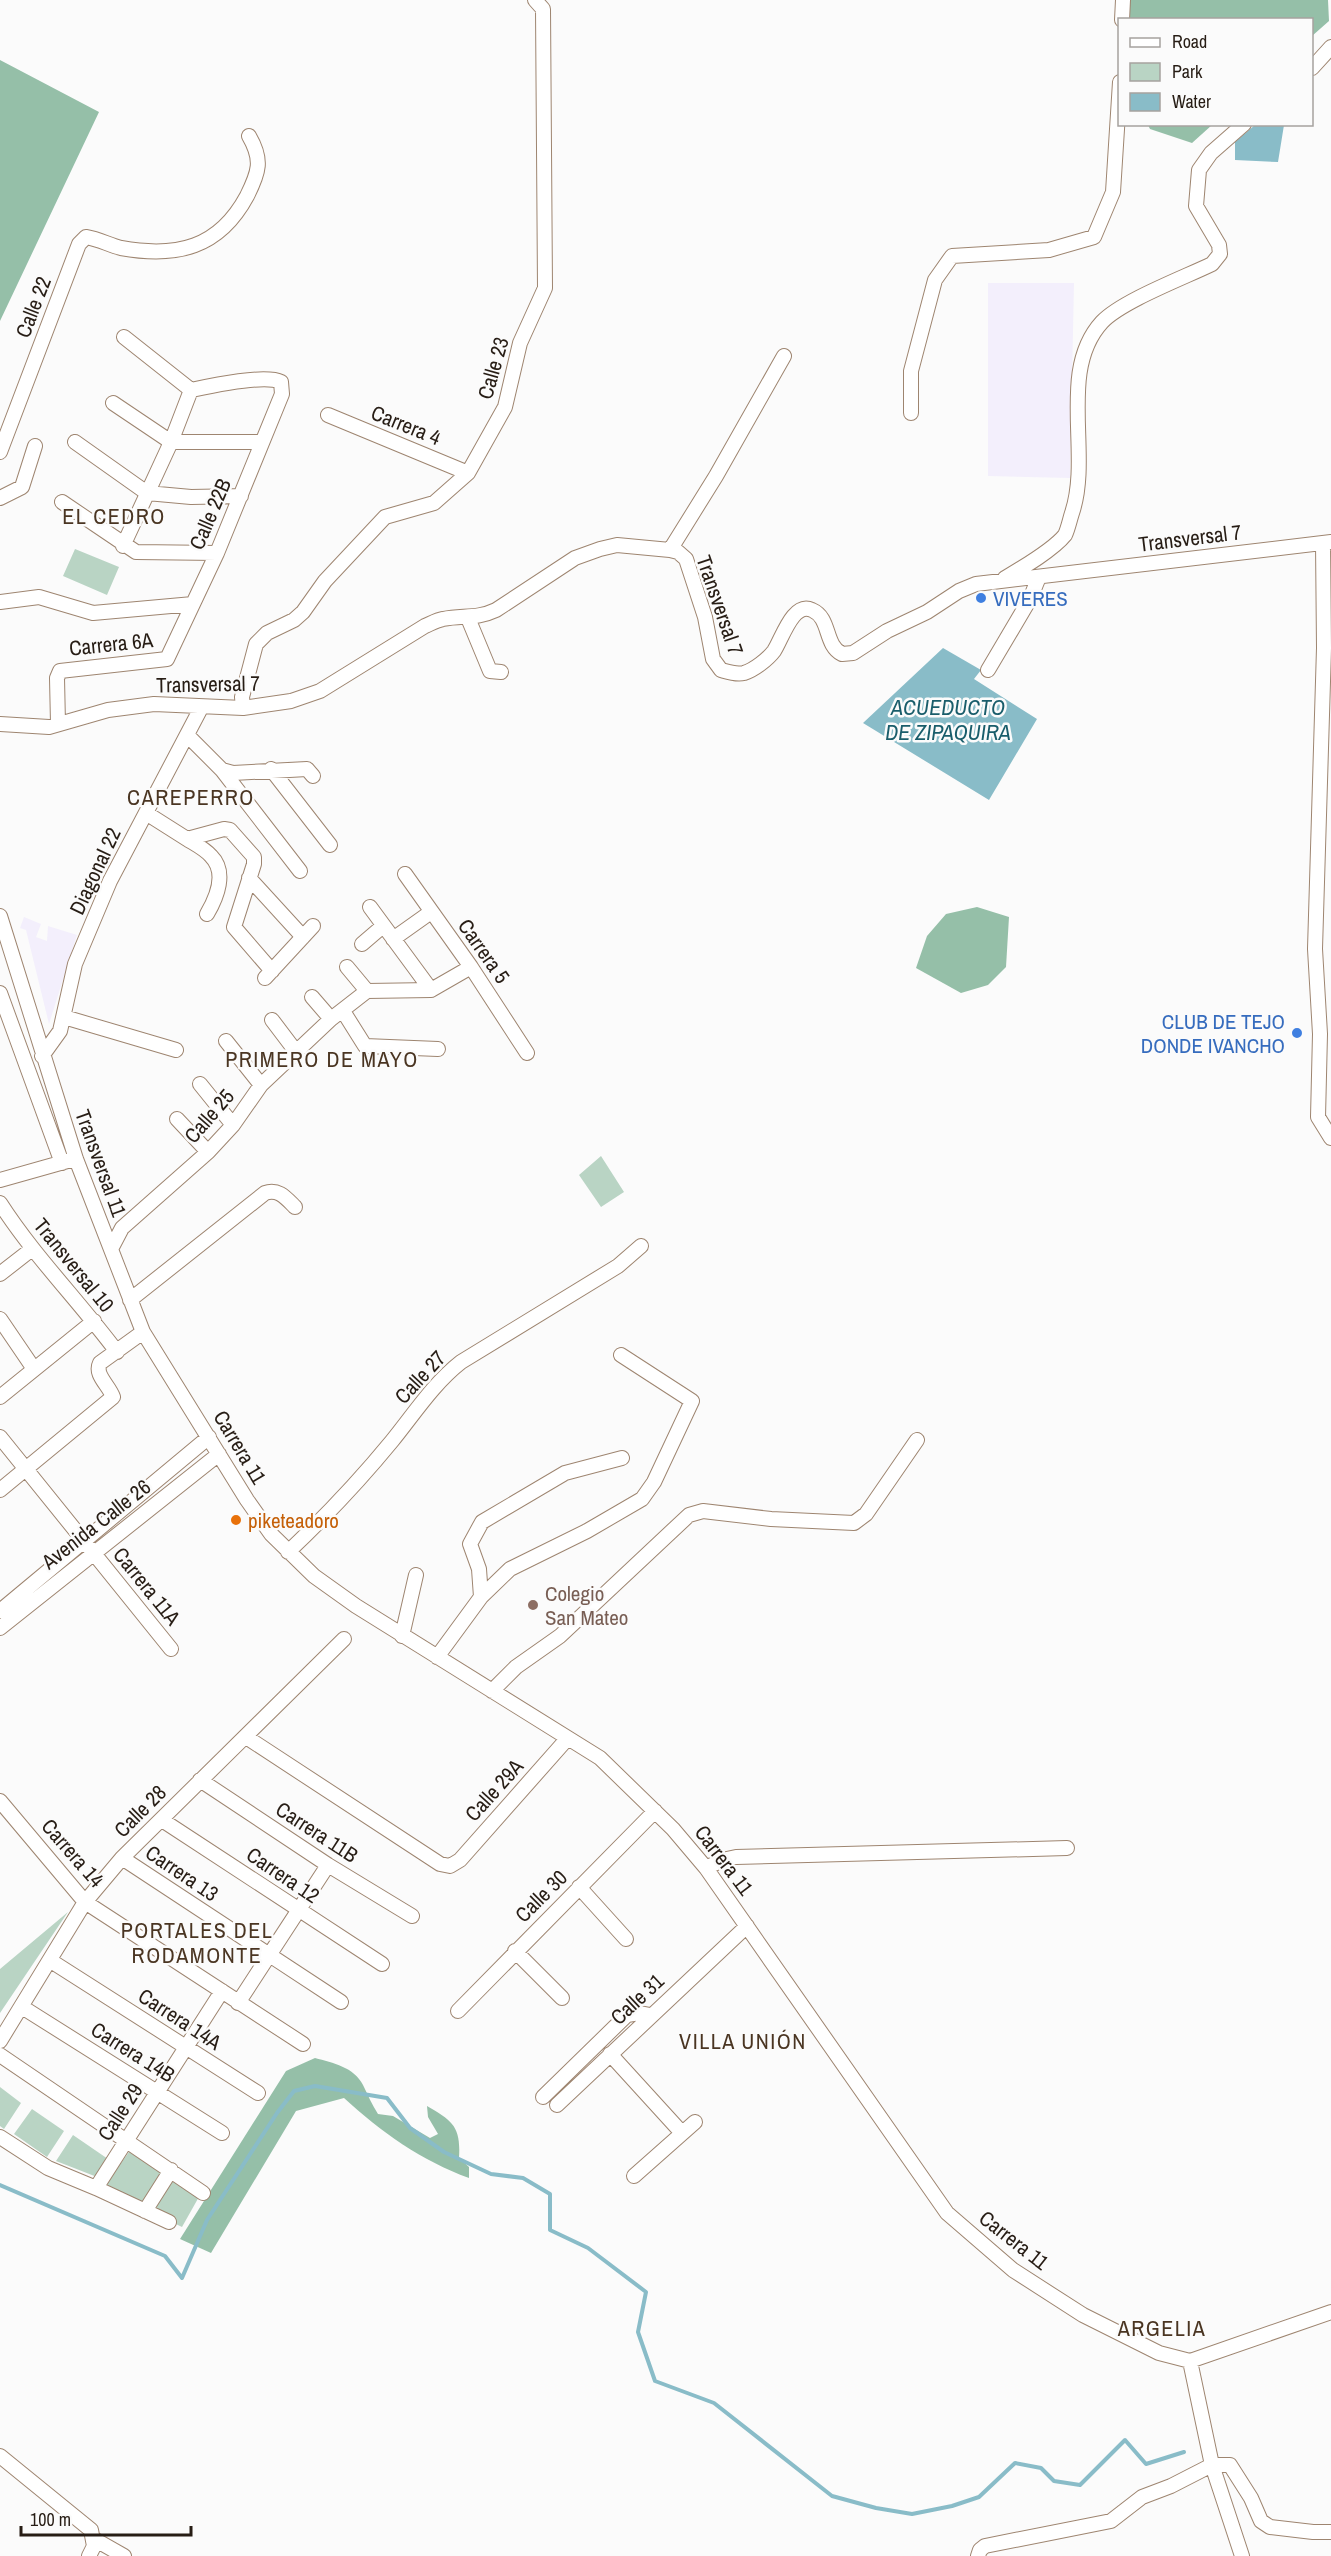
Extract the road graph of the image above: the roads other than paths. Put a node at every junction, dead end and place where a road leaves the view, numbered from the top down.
1 (535, 0) edge
2 (1123, 0) edge
3 (1122, 18) edge
4 (1331, 47) edge
5 (1313, 66) edge
6 (1118, 100) edge
7 (1242, 126) edge
8 (249, 136) dead end
9 (124, 337) dead end
10 (784, 356) dead end
11 (191, 390) junction
12 (113, 403) dead end
13 (911, 413) dead end
14 (328, 415) dead end
15 (75, 442) dead end
16 (171, 442) junction
17 (262, 442) junction
18 (35, 446) dead end
19 (0, 452) edge
20 (468, 473) junction
21 (147, 494) junction
22 (241, 496) junction
23 (0, 498) edge
24 (62, 502) dead end
25 (1327, 542) edge
26 (123, 546) junction
27 (670, 550) junction
28 (217, 553) junction
29 (1039, 577) junction
30 (1004, 579) junction
31 (0, 602) edge
32 (193, 604) junction
33 (468, 618) junction
34 (167, 659) joint
35 (988, 670) dead end
36 (501, 672) dead end
37 (201, 708) junction
38 (243, 708) junction
39 (0, 724) edge
40 (58, 724) junction
41 (187, 735) junction
42 (272, 769) junction
43 (222, 770) junction
44 (313, 776) dead end
45 (146, 813) junction
46 (187, 839) junction
47 (330, 845) dead end
48 (300, 871) dead end
49 (405, 874) dead end
50 (249, 878) junction
51 (370, 907) dead end
52 (431, 912) junction
53 (207, 914) dead end
54 (0, 916) edge
55 (313, 926) dead end
56 (383, 926) junction
57 (3, 931) edge
58 (303, 937) junction
59 (393, 939) junction
60 (362, 944) dead end
61 (347, 967) dead end
62 (471, 967) junction
63 (431, 990) junction
64 (368, 991) junction
65 (0, 993) edge
66 (312, 998) dead end
67 (337, 1015) junction
68 (64, 1017) junction
69 (272, 1020) dead end
70 (226, 1041) dead end
71 (438, 1049) dead end
72 (176, 1050) dead end
73 (297, 1053) junction
74 (527, 1053) dead end
75 (42, 1056) junction
76 (200, 1084) dead end
77 (261, 1085) junction
78 (177, 1119) dead end
79 (233, 1125) junction
80 (1331, 1138) edge
81 (208, 1152) junction
82 (76, 1159) junction
83 (62, 1163) junction
84 (0, 1180) edge
85 (0, 1203) edge
86 (295, 1207) dead end
87 (641, 1246) dead end
88 (32, 1249) junction
89 (111, 1249) junction
90 (0, 1274) edge
91 (130, 1300) junction
92 (0, 1319) edge
93 (94, 1321) junction
94 (143, 1332) junction
95 (117, 1352) junction
96 (621, 1355) dead end
97 (34, 1369) junction
98 (0, 1397) edge
99 (193, 1410) joint
100 (0, 1437) edge
101 (209, 1437) junction
102 (917, 1440) dead end
103 (219, 1454) junction
104 (622, 1458) dead end
105 (26, 1469) junction
106 (0, 1490) edge
107 (89, 1547) junction
108 (288, 1552) junction
109 (416, 1575) dead end
110 (481, 1597) junction
111 (0, 1611) edge
112 (0, 1628) edge
113 (402, 1636) junction
114 (344, 1639) dead end
115 (171, 1650) dead end
116 (437, 1657) junction
117 (492, 1691) junction
118 (246, 1737) junction
119 (567, 1738) junction
120 (200, 1780) junction
121 (0, 1801) edge
122 (655, 1811) junction
123 (162, 1820) junction
124 (1067, 1848) dead end
125 (122, 1858) junction
126 (328, 1865) junction
127 (706, 1868) junction
128 (579, 1887) junction
129 (85, 1902) junction
130 (299, 1911) junction
131 (412, 1916) dead end
132 (747, 1926) junction
133 (626, 1939) dead end
134 (515, 1951) junction
135 (271, 1956) junction
136 (51, 1961) junction
137 (381, 1964) dead end
138 (222, 1991) junction
139 (562, 1998) dead end
140 (341, 2002) dead end
141 (238, 2003) junction
142 (22, 2007) junction
143 (458, 2011) dead end
144 (650, 2015) junction
145 (0, 2041) edge
146 (303, 2044) dead end
147 (185, 2049) junction
148 (610, 2054) junction
149 (0, 2055) edge
150 (158, 2093) junction
151 (258, 2093) dead end
152 (543, 2097) dead end
153 (557, 2105) dead end
154 (695, 2122) dead end
155 (222, 2133) dead end
156 (682, 2133) junction
157 (0, 2137) edge
158 (127, 2139) junction
159 (171, 2170) junction
160 (634, 2176) dead end
161 (96, 2188) junction
162 (203, 2193) dead end
163 (145, 2211) junction
164 (169, 2222) dead end
165 (1331, 2312) edge
166 (1190, 2361) junction
167 (0, 2456) edge
168 (1212, 2464) junction
169 (1331, 2532) edge
170 (92, 2547) edge
171 (124, 2556) edge
172 (978, 2556) edge
173 (1242, 2556) edge

1 - 20 street, Calle 23
2 - 3 street
4 - 5 street
6 - 13 street
7 - 30 street
8 - 19 street, Calle 22
9 - 11 street
10 - 27 street
11 - 16 street
11 - 17 street, Calle 22B
12 - 16 street
14 - 20 street, Carrera 4
15 - 21 street
16 - 17 street
16 - 21 street
17 - 22 street, Calle 22B
18 - 23 street
20 - 38 street, Calle 23
21 - 22 street
21 - 26 street
22 - 28 street, Calle 22B
24 - 26 street
25 - 29 street, Transversal 7
25 - 80 street
26 - 28 street
27 - 30 street, Transversal 7
27 - 33 street, Transversal 7
28 - 32 street, Calle 22B
29 - 30 street, Transversal 7
29 - 35 street
31 - 32 street, Carrera 6A
32 - 34 street, Calle 22B
33 - 36 street
33 - 38 street, Transversal 7
34 - 40 street, Carrera 6A
37 - 38 street, Transversal 7
37 - 40 street, Transversal 7
37 - 41 street, Diagonal 22
39 - 40 street, Transversal 7
41 - 43 street
41 - 45 street, Diagonal 22
42 - 43 street
42 - 44 street
42 - 47 street
43 - 48 street
45 - 46 street
45 - 68 street, Diagonal 22
46 - 50 street
46 - 53 street
49 - 52 street, Carrera 5
50 - 58 street
50 - 58 street
51 - 56 street
52 - 59 street
52 - 62 street, Carrera 5
54 - 57 street, Transversal 11
55 - 58 street
56 - 59 street
56 - 60 street
57 - 75 street, Transversal 11
59 - 63 street
61 - 64 street
62 - 63 street
62 - 74 street, Carrera 5
63 - 64 street
64 - 67 street, Calle 25
65 - 83 street
66 - 67 street
67 - 71 street
67 - 73 street, Calle 25
68 - 72 street
68 - 75 street, Diagonal 22
69 - 73 street
70 - 77 street
73 - 77 street, Calle 25
75 - 82 street, Transversal 11
76 - 79 street
77 - 79 street, Calle 25
78 - 81 street
79 - 81 street, Calle 25
81 - 89 street, Calle 25
82 - 83 street
82 - 89 street, Transversal 11
83 - 84 street
85 - 88 street, Transversal 10
86 - 91 street
87 - 108 street, Calle 27
88 - 90 street
88 - 93 street, Transversal 10
89 - 91 street, Transversal 11
91 - 94 street, Transversal 11
92 - 97 street
93 - 95 street, Transversal 10
93 - 97 street
94 - 95 street
94 - 99 street, Transversal 11
95 - 105 street
96 - 110 street
97 - 98 street
99 - 101 street, Carrera 11
100 - 105 street, Carrera 11A
101 - 103 street, Carrera 11
101 - 107 street, Avenida Calle 26
102 - 117 street
103 - 107 street, Avenida Calle 26
103 - 108 street, Carrera 11
104 - 110 street
105 - 106 street
105 - 107 street, Carrera 11A
107 - 111 street, Avenida Calle 26
107 - 112 street, Avenida Calle 26
107 - 115 street, Carrera 11A
108 - 113 street, Carrera 11
109 - 113 street
110 - 116 street
113 - 116 street, Carrera 11
114 - 118 street, Calle 28
116 - 117 street, Carrera 11
117 - 119 street, Carrera 11
118 - 119 street, Calle 29A
118 - 120 street, Calle 28
119 - 122 street, Carrera 11
120 - 123 street, Calle 28
120 - 126 street, Carrera 11B
121 - 129 street, Carrera 14
122 - 127 street, Carrera 11
122 - 128 street, Calle 30
123 - 125 street, Calle 28
123 - 130 street, Carrera 12
124 - 127 street
125 - 129 street, Calle 28
125 - 135 street, Carrera 13
126 - 130 street
126 - 131 street, Carrera 11B
127 - 132 street, Carrera 11
128 - 133 street
128 - 134 street, Calle 30
129 - 136 street, Calle 28
129 - 138 street, Carrera 14
130 - 135 street
130 - 137 street, Carrera 12
132 - 144 street, Calle 31
132 - 166 street, Carrera 11
134 - 139 street
134 - 143 street, Calle 30
135 - 140 street, Carrera 13
135 - 141 street
136 - 142 street, Calle 28
136 - 147 street, Carrera 14A
138 - 141 street, Carrera 14
138 - 147 street, Calle 29
141 - 146 street, Carrera 14
142 - 145 street, Calle 28
142 - 150 street, Carrera 14B
144 - 148 street, Calle 31
144 - 152 street
147 - 150 street, Calle 29
147 - 151 street, Carrera 14A
148 - 153 street, Calle 31
148 - 156 street
149 - 158 street
150 - 155 street, Carrera 14B
150 - 158 street, Calle 29
154 - 156 street
156 - 160 street
157 - 161 street
158 - 159 street
158 - 161 street, Calle 29
159 - 162 street
159 - 163 street
161 - 163 street
163 - 164 street
165 - 166 street
166 - 168 street
167 - 170 street
168 - 169 street
168 - 172 street
168 - 173 street
170 - 171 street

